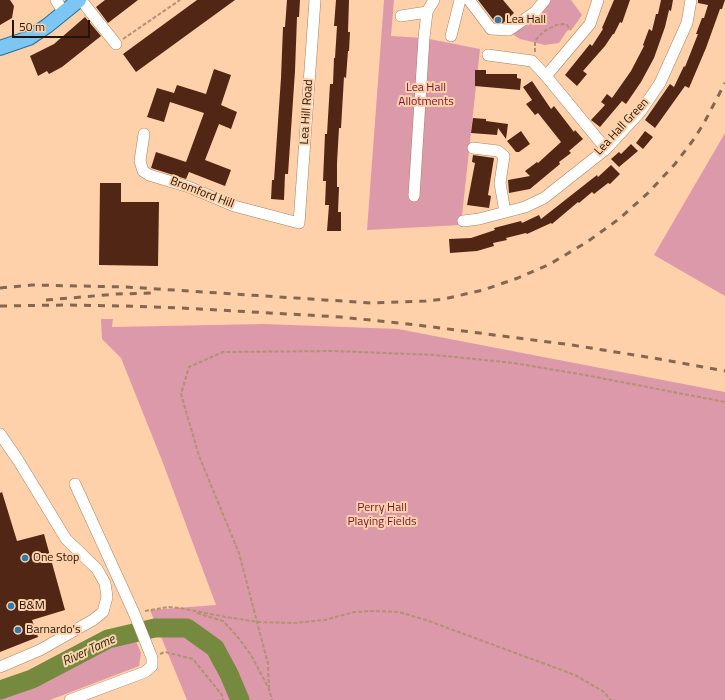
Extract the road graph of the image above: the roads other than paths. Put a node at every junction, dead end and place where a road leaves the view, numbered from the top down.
1 (56, 0) edge
2 (80, 0) edge
3 (315, 0) edge
4 (434, 0) edge
5 (460, 0) edge
6 (470, 0) edge
7 (545, 0) edge
8 (598, 0) edge
9 (691, 0) edge
10 (427, 12) junction
11 (64, 13) junction
12 (401, 16) dead end
13 (451, 36) dead end
14 (116, 44) road end
15 (0, 48) edge
16 (488, 55) dead end
17 (546, 76) junction
18 (144, 134) dead end
19 (473, 148) dead end
20 (606, 148) junction
21 (414, 196) dead end
22 (505, 212) junction
23 (463, 221) dead end
24 (299, 223) joint
25 (0, 434) edge
26 (75, 484) dead end
27 (0, 667) edge
28 (70, 700) edge

1 - 11 street
2 - 11 main road
2 - 14 street
3 - 24 street, Lea Hill Road
4 - 10 street
5 - 13 street
6 - 7 street
8 - 17 street
9 - 20 street, Lea Hall Green
10 - 12 street
10 - 21 street
11 - 15 main road
16 - 17 street
17 - 20 street
18 - 24 street, Bromford Hill
19 - 22 street
20 - 22 street, Lea Hall Green
22 - 23 street, Lea Hall Green
25 - 27 street
26 - 28 street

